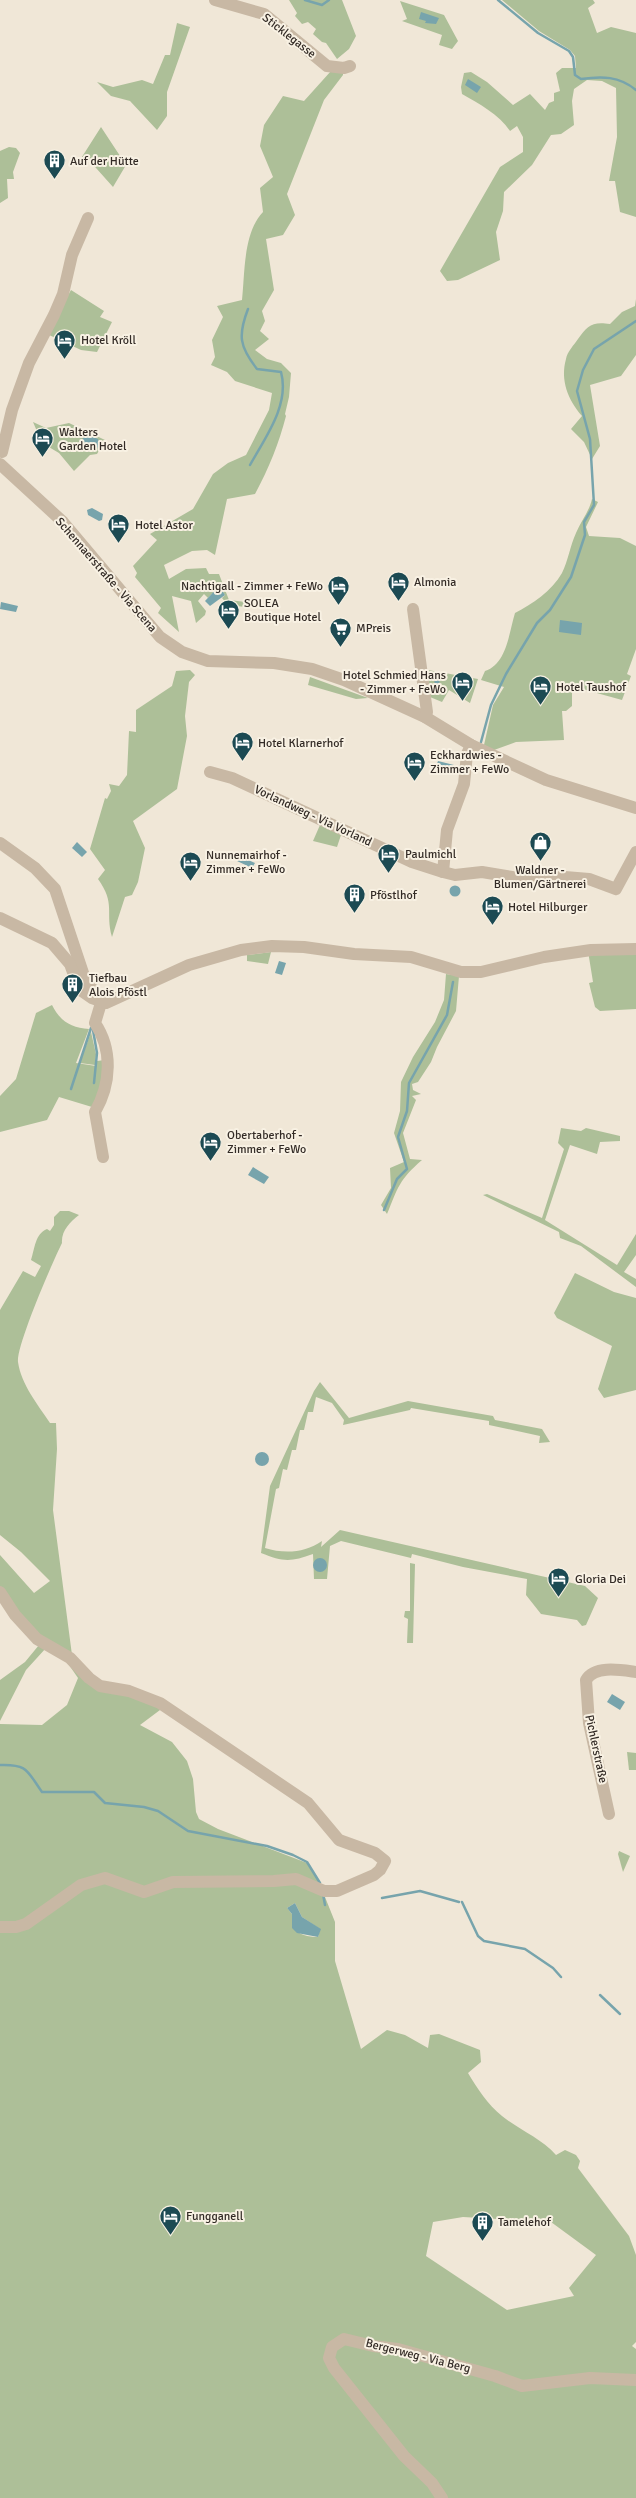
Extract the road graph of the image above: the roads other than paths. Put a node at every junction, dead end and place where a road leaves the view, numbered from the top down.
1 (215, 0) edge
2 (342, 67) dead end
3 (88, 218) dead end
4 (1, 458) edge
5 (413, 609) dead end
6 (425, 717) junction
7 (471, 746) junction
8 (210, 772) dead end
9 (636, 808) edge
10 (1, 844) edge
11 (636, 852) edge
12 (443, 872) junction
13 (0, 918) edge
14 (636, 948) edge
15 (101, 1002) junction
16 (103, 1157) dead end
17 (0, 1592) edge
18 (636, 1672) edge
19 (609, 1814) dead end
20 (0, 1928) edge
21 (636, 2380) edge
22 (442, 2498) edge

1 - 2 street, Sticklegasse
3 - 4 street, Schennaerstraße - Via Scena
4 - 6 street, Schennaerstraße - Via Scena
5 - 6 street
6 - 7 street, Schennaerstraße - Via Scena
7 - 9 street, Schennaerstraße - Via Scena
7 - 12 street
8 - 12 street, Vorlandweg - Via Vorland
10 - 15 street
11 - 12 street, Vorlandweg - Via Vorland
13 - 15 street
14 - 15 street
15 - 16 street
17 - 20 street
18 - 19 street, Pichlerstraße
21 - 22 street, Bergerweg - Via Berg

